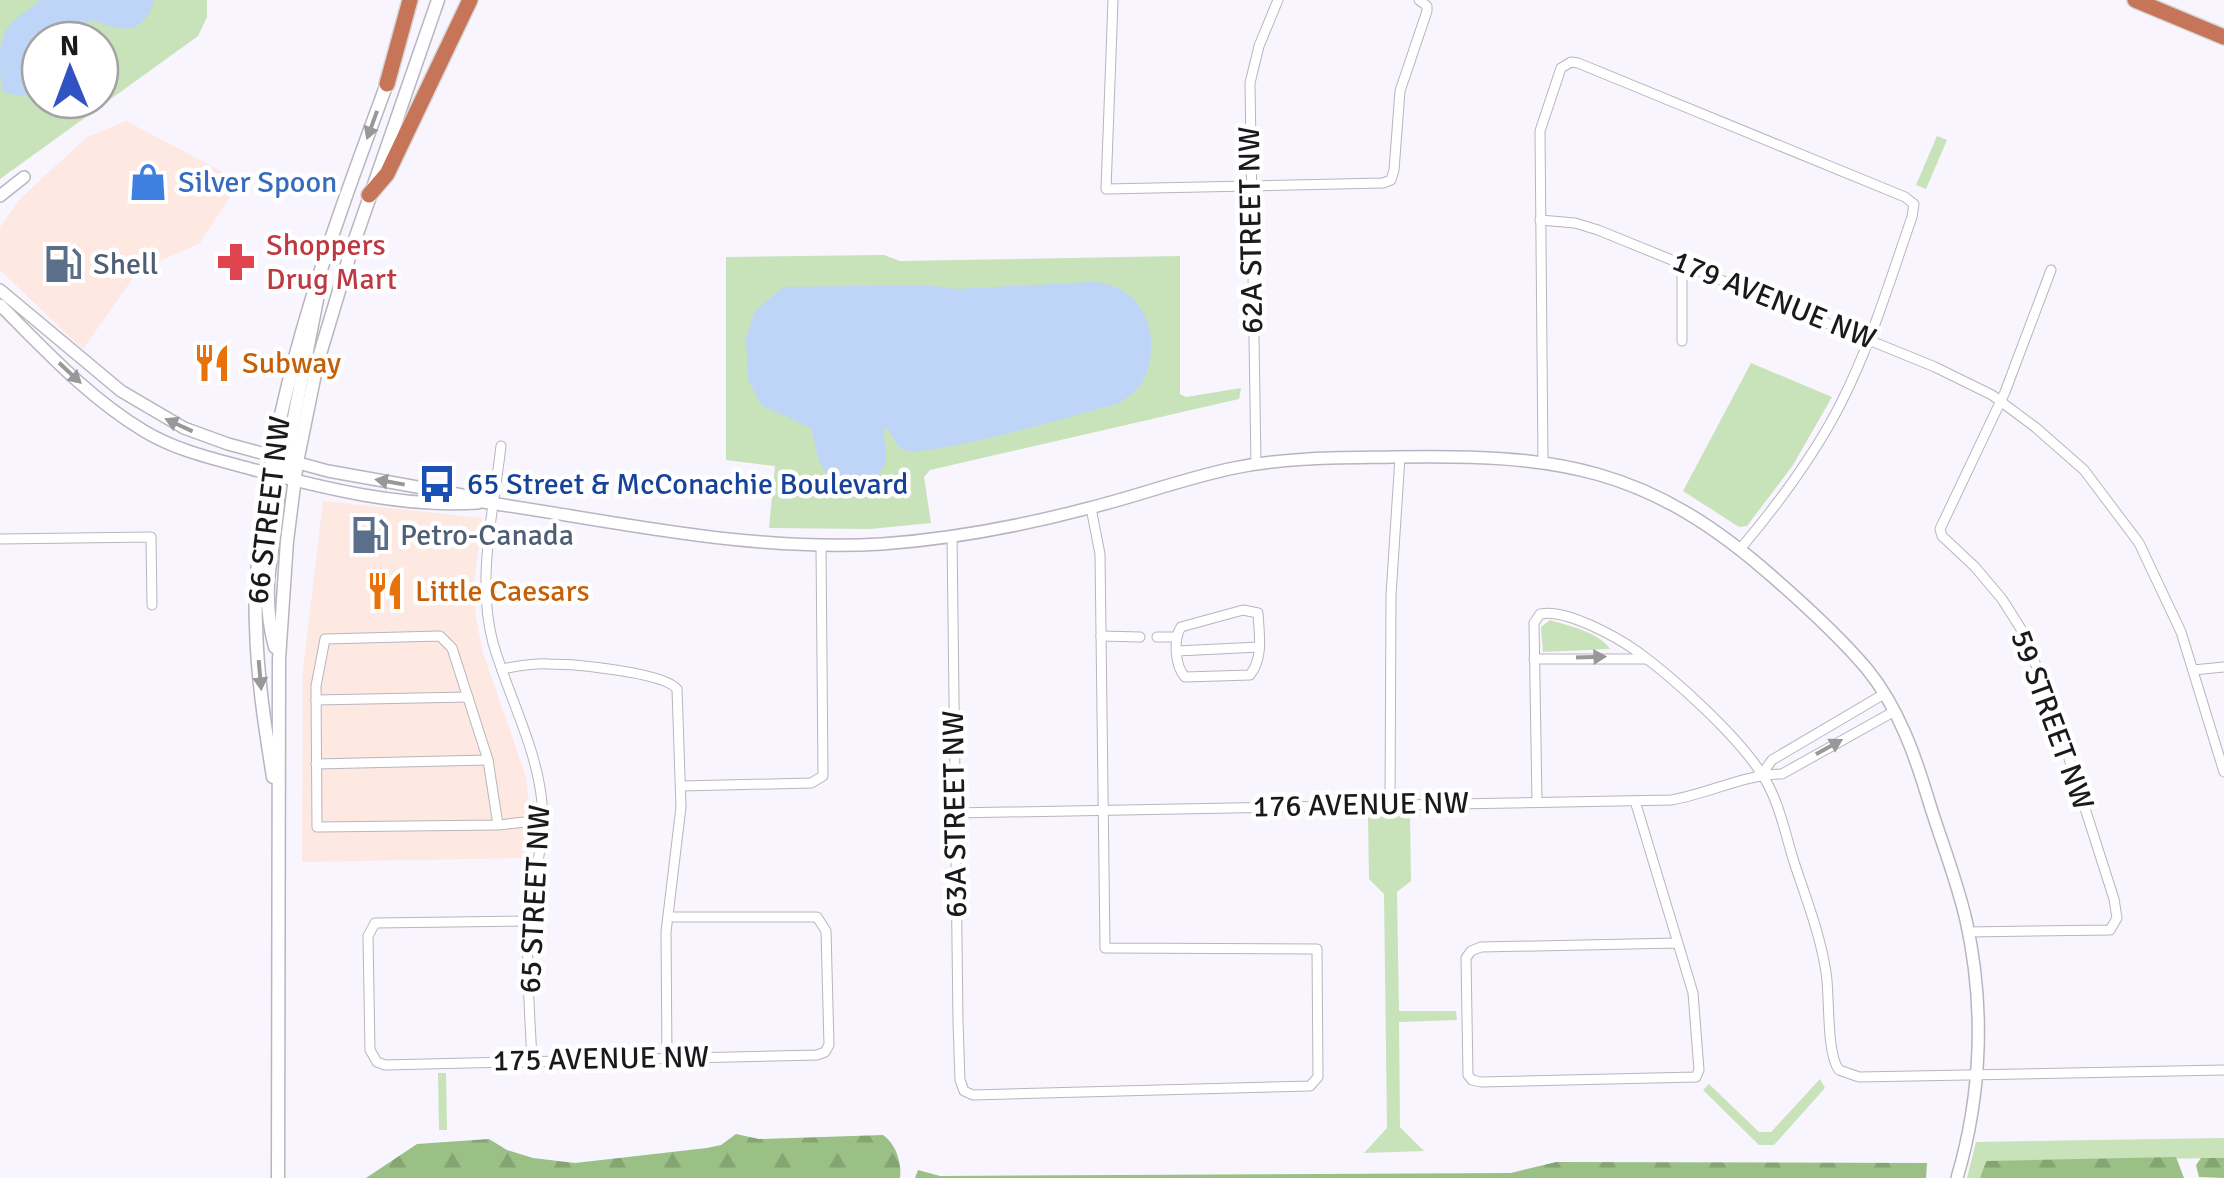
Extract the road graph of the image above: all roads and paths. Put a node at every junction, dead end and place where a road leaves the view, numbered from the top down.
1 (414, 0) edge
2 (438, 0) edge
3 (470, 0) edge
4 (1113, 0) edge
5 (1278, 0) edge
6 (2134, 0) edge
7 (1423, 3) edge
8 (2224, 37) edge
9 (387, 84) joint
10 (24, 177) dead end
11 (1250, 185) junction
12 (12, 188) junction
13 (369, 195) junction
14 (0, 196) edge
15 (0, 206) edge
16 (1540, 220) junction
17 (1682, 263) junction
18 (2051, 270) dead end
19 (0, 290) edge
20 (0, 305) edge
21 (1870, 338) junction
22 (1682, 341) dead end
23 (2001, 401) junction
24 (501, 446) dead end
25 (1400, 457) junction
26 (284, 459) junction
27 (1543, 462) junction
28 (1256, 464) junction
29 (274, 475) junction
30 (295, 480) junction
31 (489, 503) junction
32 (1091, 508) junction
33 (952, 536) junction
34 (0, 539) edge
35 (821, 546) junction
36 (1741, 548) junction
37 (152, 605) dead end
38 (1100, 636) junction
39 (1140, 637) dead end
40 (1158, 637) dead end
41 (1177, 637) junction
42 (1259, 647) junction
43 (1177, 651) junction
44 (1534, 659) junction
45 (1647, 659) junction
46 (279, 664) junction
47 (2224, 667) edge
48 (502, 669) junction
49 (2193, 670) junction
50 (1884, 694) junction
51 (468, 697) junction
52 (316, 700) junction
53 (1894, 712) junction
54 (488, 760) junction
55 (316, 764) junction
56 (2224, 772) edge
57 (1762, 774) junction
58 (681, 786) junction
59 (277, 801) junction
60 (1634, 801) junction
61 (1537, 802) junction
62 (1390, 804) junction
63 (1103, 809) junction
64 (956, 813) junction
65 (543, 820) junction
66 (498, 825) junction
67 (668, 916) junction
68 (528, 921) junction
69 (1968, 932) junction
70 (1678, 944) junction
71 (667, 1058) junction
72 (532, 1061) junction
73 (2224, 1070) edge
74 (1977, 1074) junction
75 (278, 1178) edge
76 (1957, 1178) edge

1 - 9 highway
2 - 13 main road, 66 STREET NW
3 - 13 highway
4 - 11 street
5 - 11 street, 62A STREET NW
6 - 8 highway
7 - 11 street
9 -> 26 main road, 66 STREET NW
10 - 12 street
11 - 28 street, 62A STREET NW
12 - 14 street
12 - 15 street
13 - 26 main road, 66 STREET NW
16 - 17 street, 179 AVENUE NW
16 - 21 street
16 - 27 street
17 - 21 street, 179 AVENUE NW
17 - 22 street
18 - 23 street, 59 STREET NW
26 -> 19 street
20 -> 29 street
21 - 23 street, 179 AVENUE NW
21 - 36 street
23 - 49 street, 179 AVENUE NW
23 - 69 street, 59 STREET NW
24 - 31 street, 65 STREET NW
25 - 27 street
25 - 28 street
25 - 62 street
26 - 29 main road, 66 STREET NW
26 - 30 main road, 66 STREET NW
31 -> 26 street
27 - 36 street
28 - 32 street
29 - 30 street
29 - 46 main road
29 -> 59 main road, 66 STREET NW
30 - 31 street
30 - 46 main road, 66 STREET NW
31 - 35 street
31 - 48 street, 65 STREET NW
32 - 33 street
32 - 38 street
33 - 35 street
33 - 64 street, 63A STREET NW
34 - 37 street
35 - 58 street
36 - 50 street
38 - 39 street
38 - 63 street
40 - 41 street
41 - 42 street
41 - 43 street
42 - 43 street
42 - 43 street
44 -> 45 street
44 - 45 street
44 - 61 street
45 - 57 street
46 - 59 main road, 66 STREET NW
47 - 49 street
48 - 58 street
48 - 65 street, 65 STREET NW
49 - 56 street, 179 AVENUE NW
50 - 53 street
50 - 57 street, 176 AVENUE NW
51 - 52 street
51 - 52 street
51 - 54 street
52 - 55 street
57 -> 53 street, 176 AVENUE NW
53 - 69 street
54 - 55 street
54 - 66 street
55 - 66 street
57 - 60 street, 176 AVENUE NW
57 - 74 street
58 - 67 street
59 - 75 main road, 66 STREET NW
60 - 61 street, 176 AVENUE NW
60 - 70 street
61 - 62 street, 176 AVENUE NW
62 - 63 street, 176 AVENUE NW
63 - 64 street, 176 AVENUE NW
63 - 64 street, 63A STREET NW
65 - 66 street
65 - 68 street, 65 STREET NW
67 - 71 street
67 - 71 street, 175 AVENUE NW
68 - 72 street, 65 STREET NW
68 - 72 street, 175 AVENUE NW
69 - 74 street
70 - 70 street
71 - 72 street, 175 AVENUE NW
73 - 74 street
74 - 76 street

